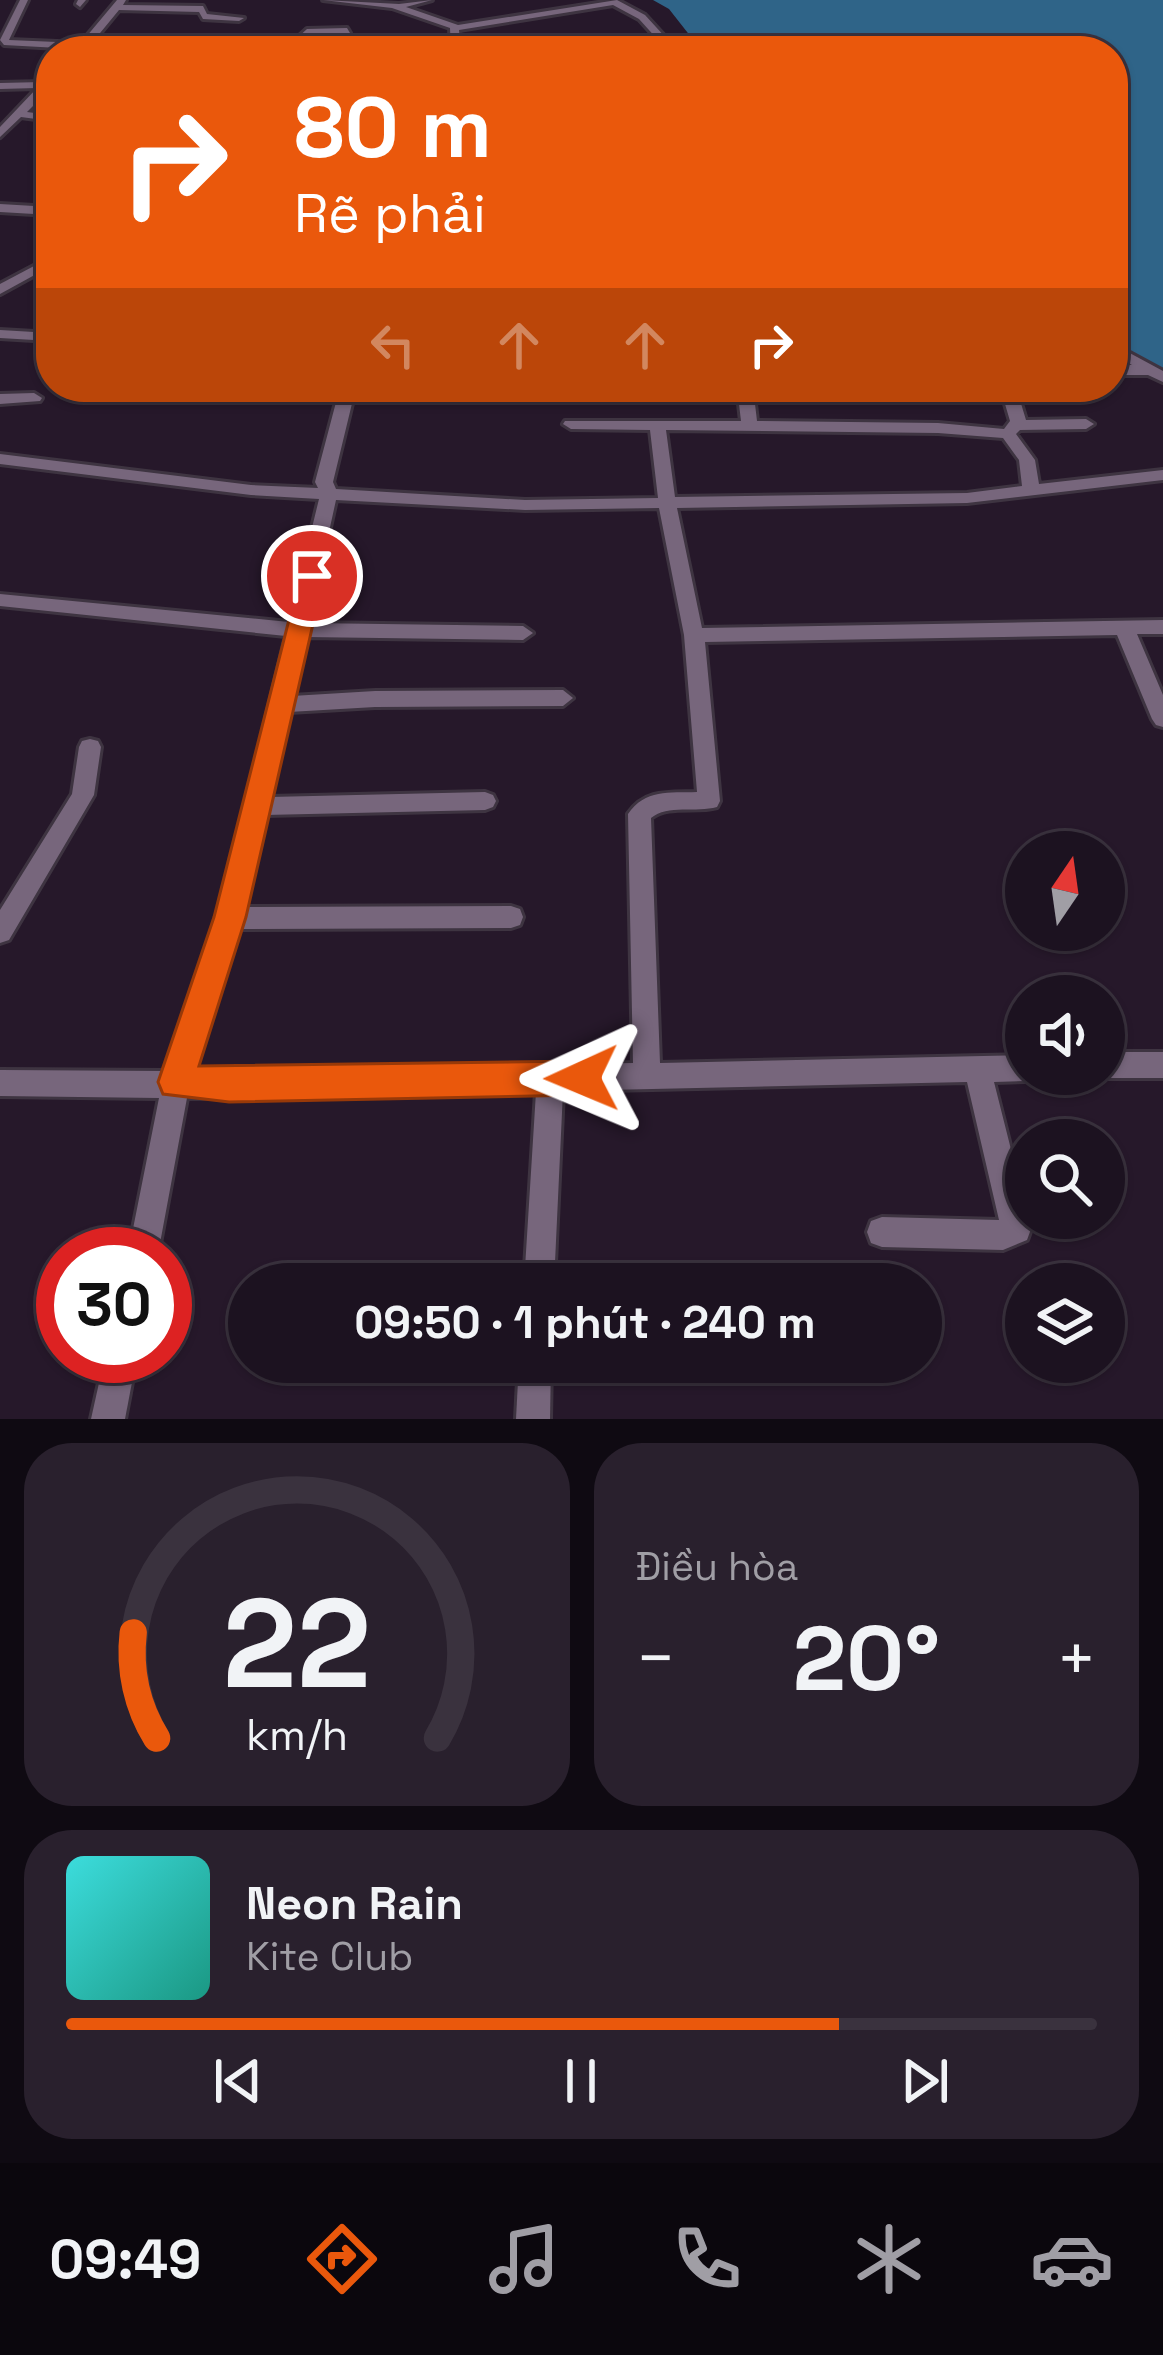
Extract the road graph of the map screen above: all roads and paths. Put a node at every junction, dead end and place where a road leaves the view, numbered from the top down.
1 (24, 0) edge
2 (327, 0) edge
3 (428, 0) edge
4 (612, 1) edge
5 (119, 3) edge
6 (397, 6) junction
7 (238, 18) dead end
8 (456, 28) junction
9 (347, 32) dead end
10 (92, 36) edge
11 (304, 36) edge
12 (456, 36) edge
13 (660, 36) edge
14 (36, 45) edge
15 (36, 84) edge
16 (0, 86) edge
17 (36, 96) edge
18 (19, 114) junction
19 (36, 116) edge
20 (0, 134) edge
21 (0, 208) edge
22 (36, 210) edge
23 (36, 270) edge
24 (0, 290) edge
25 (0, 334) edge
26 (36, 336) edge
27 (1128, 357) edge
28 (1156, 374) edge
29 (34, 398) dead end
30 (0, 399) edge
31 (344, 402) edge
32 (747, 402) edge
33 (1009, 402) edge
34 (571, 424) dead end
35 (1086, 424) dead end
36 (750, 427) junction
37 (658, 428) junction
38 (1012, 429) junction
39 (0, 459) edge
40 (1163, 475) edge
41 (1031, 489) junction
42 (329, 494) junction
43 (667, 504) junction
44 (0, 600) edge
45 (1124, 627) junction
46 (1163, 627) edge
47 (299, 630) junction
48 (523, 633) dead end
49 (694, 635) junction
50 (563, 698) dead end
51 (279, 705) junction
52 (1163, 718) edge
53 (90, 747) dead end
54 (484, 801) dead end
55 (256, 806) junction
56 (230, 917) junction
57 (511, 917) dead end
58 (0, 932) edge
59 (1125, 1065) edge
60 (1163, 1065) edge
61 (1005, 1070) edge
62 (978, 1071) junction
63 (647, 1077) junction
64 (550, 1079) junction
65 (0, 1082) edge
66 (176, 1082) junction
67 (147, 1227) edge
68 (882, 1232) dead end
69 (540, 1263) edge
70 (115, 1383) edge
71 (535, 1383) edge
72 (108, 1419) edge
73 (533, 1419) edge

1 - 14 street
2 - 6 street
3 - 6 street
4 - 8 street
4 - 13 street
5 - 7 street
5 - 10 street
6 - 8 street
8 - 12 street
9 - 11 street
15 - 16 street
17 - 18 street
18 - 19 street
18 - 20 street
21 - 22 street
23 - 24 street
25 - 26 street
27 - 28 street
29 - 30 street
31 - 42 street
32 - 36 street
33 - 38 street
34 - 37 street
35 - 38 street
36 - 37 street
36 - 38 street
37 - 43 street
38 - 41 street
39 - 42 street
40 - 41 street
41 - 43 street
42 - 43 street
42 - 47 street
43 - 49 street
44 - 47 street
45 - 46 street
45 - 49 street
45 - 52 street
47 - 48 street
47 - 51 street
49 - 63 street
50 - 51 street
51 - 55 street
53 - 58 street
54 - 55 street
55 - 56 street
56 - 57 street
56 - 66 street
59 - 60 street
61 - 62 street
62 - 63 street
62 - 68 street
63 - 64 street
64 - 66 street
64 - 69 street
65 - 66 street
66 - 67 street
70 - 72 street
71 - 73 street

